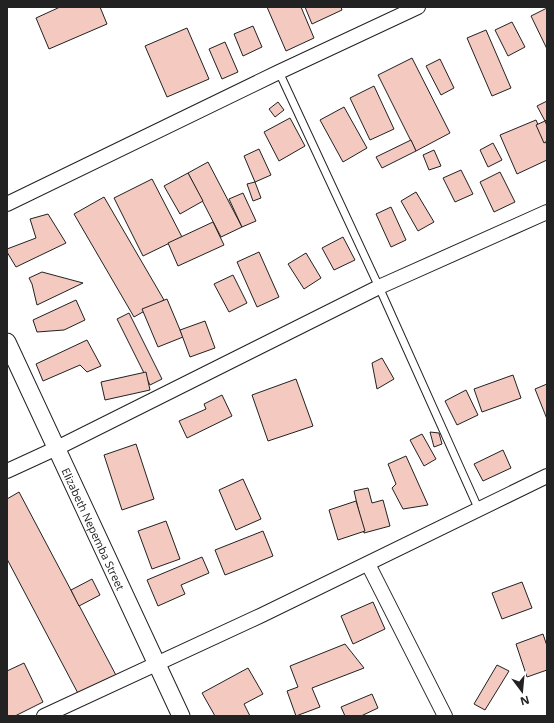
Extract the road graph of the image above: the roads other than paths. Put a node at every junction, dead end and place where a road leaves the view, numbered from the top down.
1 (418, 7) edge
2 (279, 72) junction
3 (7, 204) edge
4 (547, 212) edge
5 (379, 287) junction
6 (7, 342) edge
7 (56, 448) junction
8 (7, 471) edge
9 (547, 476) edge
10 (479, 510) junction
11 (368, 564) junction
12 (157, 664) junction
13 (44, 716) edge
14 (181, 716) edge
15 (445, 716) edge

1 - 2 street
2 - 3 street
2 - 5 lane
4 - 5 street
5 - 7 street
5 - 10 lane
6 - 7 street, Elizabeth Nepemba Street
7 - 8 street
7 - 12 street, Elizabeth Nepemba Street
9 - 10 street
10 - 11 street
11 - 12 street
11 - 15 street
12 - 13 street
12 - 14 street, Elizabeth Nepemba Street

